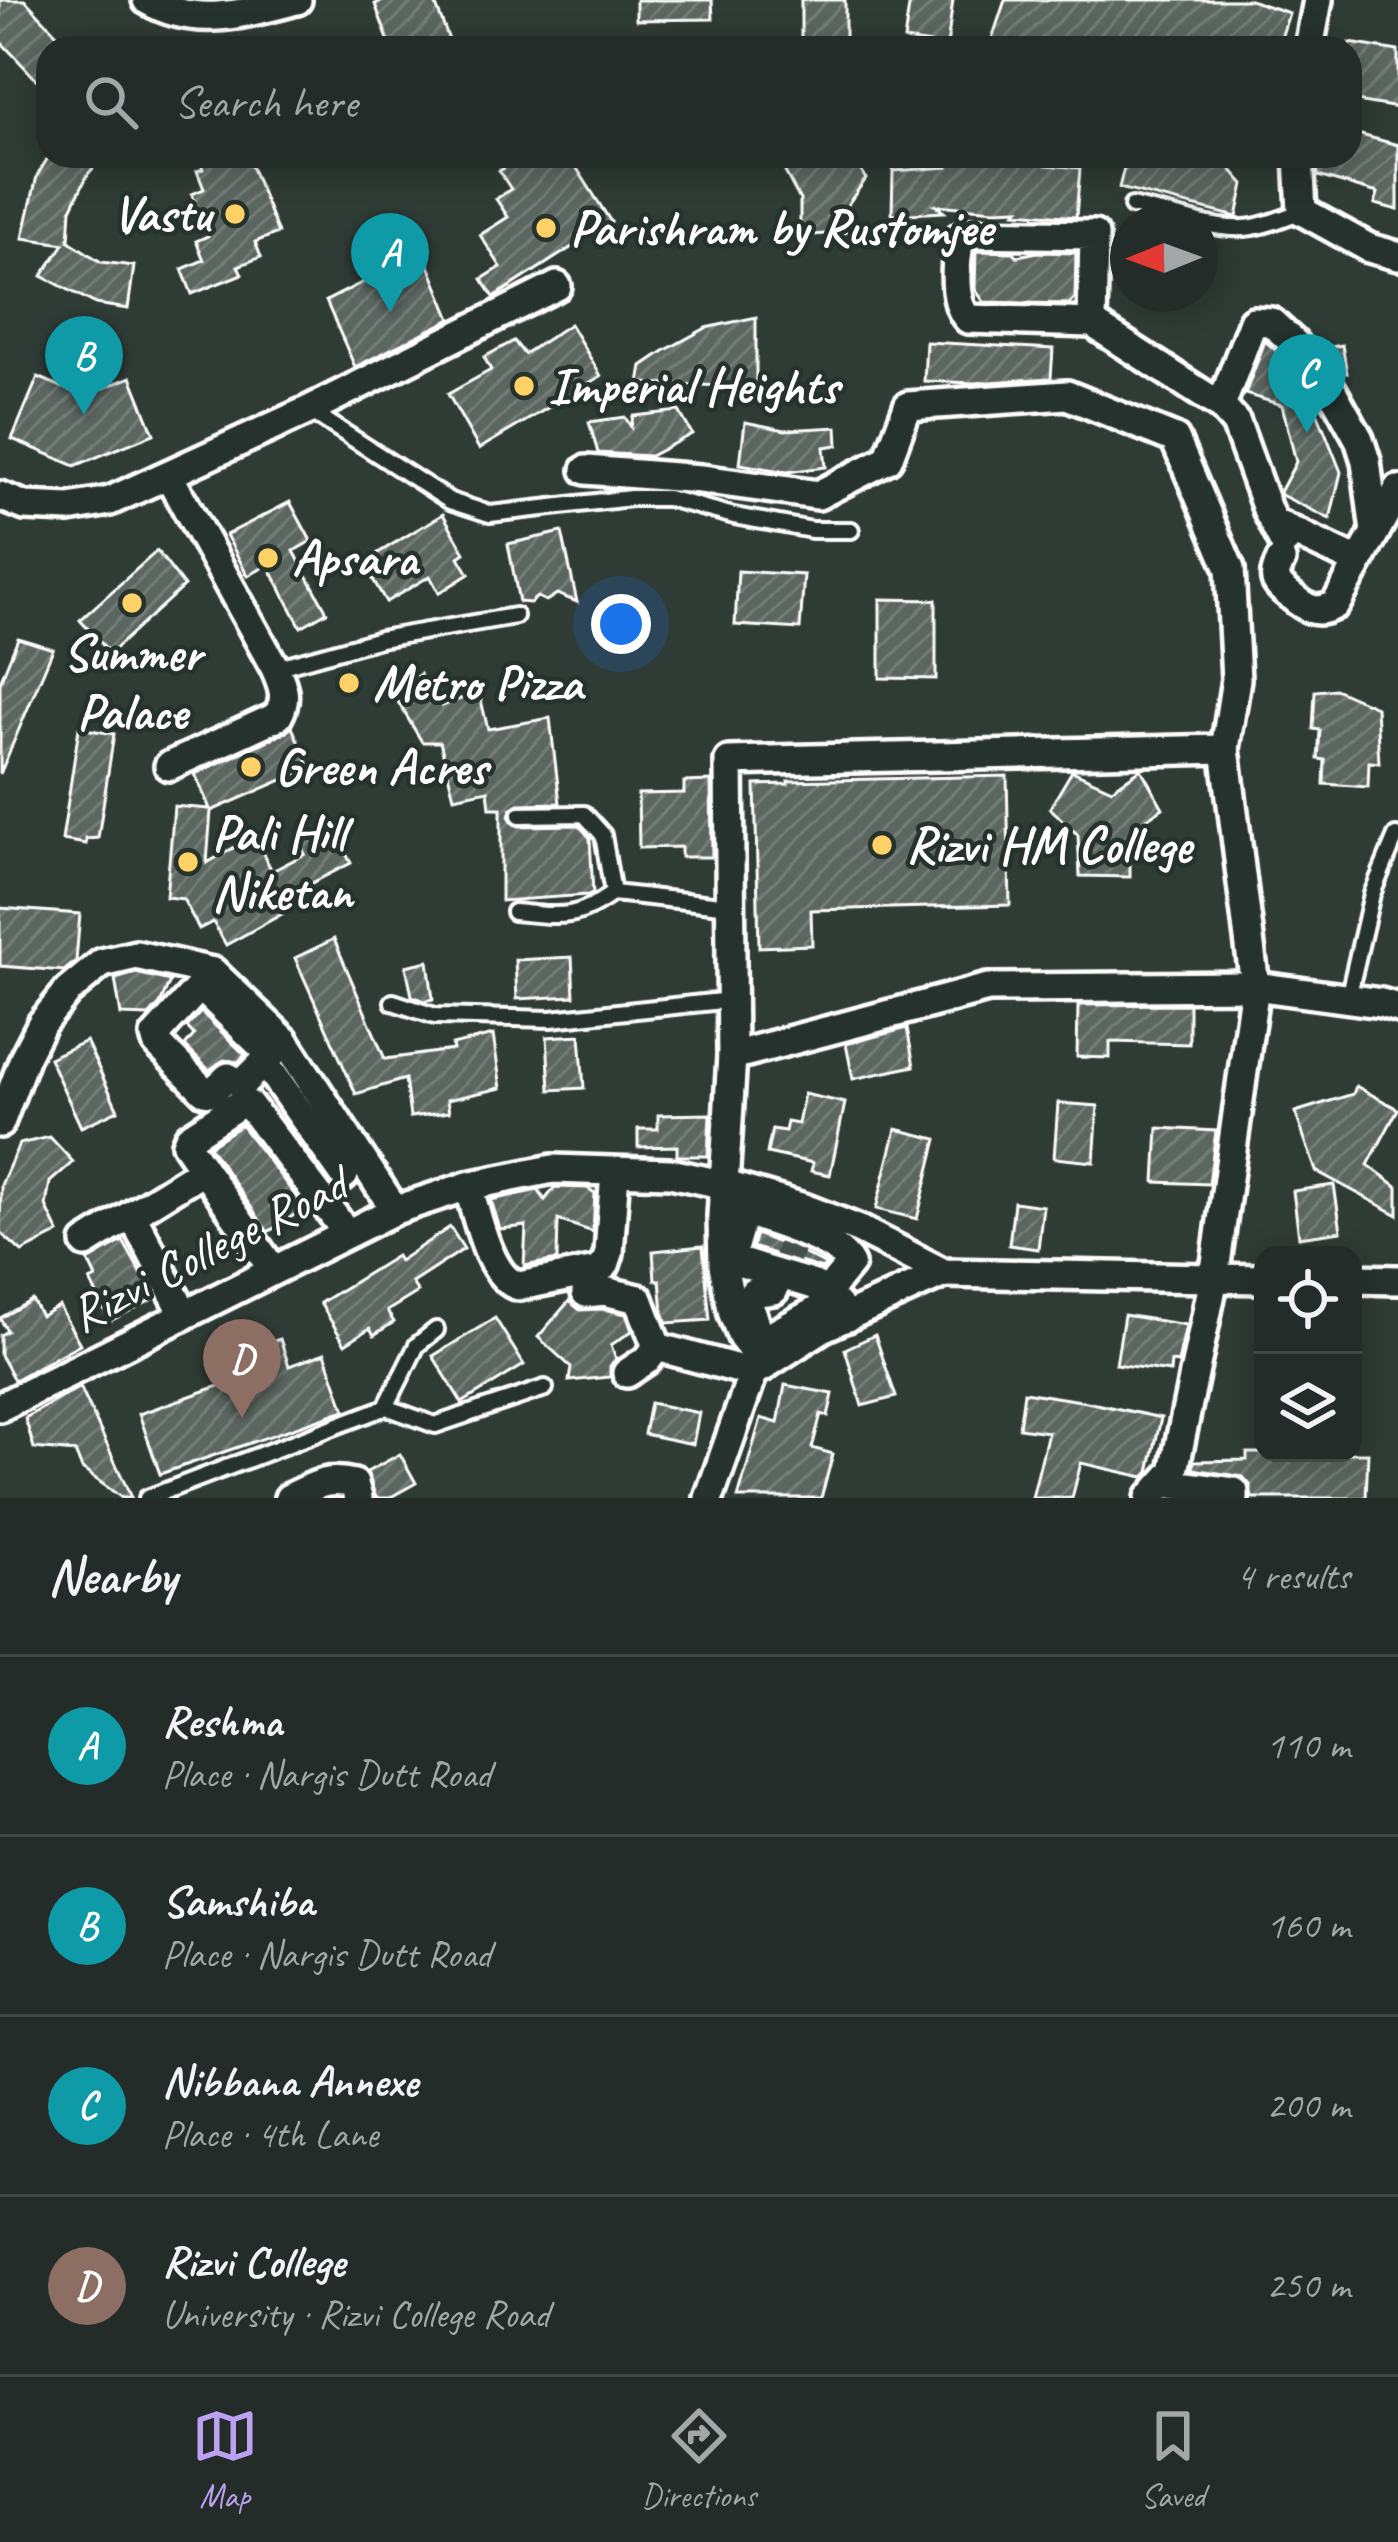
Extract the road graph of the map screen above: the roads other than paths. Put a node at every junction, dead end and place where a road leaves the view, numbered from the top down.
1 (147, 0) edge
2 (297, 0) edge
3 (1318, 0) edge
4 (1311, 36) edge
5 (1300, 168) edge
6 (1302, 211) junction
7 (1218, 227) edge
8 (1398, 256) edge
9 (556, 286) dead end
10 (1092, 323) junction
11 (1294, 343) tunnel mouth
12 (1330, 387) tunnel mouth
13 (1221, 406) junction
14 (308, 410) junction
15 (586, 470) dead end
16 (169, 476) junction
17 (1398, 490) edge
18 (0, 496) edge
19 (851, 530) dead end
20 (1375, 532) junction
21 (1280, 542) junction
22 (1358, 562) junction
23 (515, 616) dead end
24 (275, 668) junction
25 (1226, 749) junction
26 (170, 766) dead end
27 (520, 815) dead end
28 (1396, 836) edge
29 (613, 893) junction
30 (730, 906) junction
31 (514, 912) dead end
32 (207, 979) junction
33 (1255, 986) junction
34 (1348, 998) junction
35 (731, 1000) junction
36 (393, 1002) dead end
37 (1398, 1008) edge
38 (273, 1053) junction
39 (732, 1056) junction
40 (0, 1123) edge
41 (202, 1170) junction
42 (616, 1172) junction
43 (344, 1175) dead end
44 (468, 1186) junction
45 (740, 1196) junction
46 (395, 1210) junction
47 (132, 1214) junction
48 (798, 1225) junction
49 (860, 1230) junction
50 (347, 1233) junction
51 (86, 1243) dead end
52 (847, 1256) junction
53 (273, 1270) junction
54 (944, 1273) junction
55 (1214, 1278) junction
56 (780, 1279) junction
57 (1254, 1279) edge
58 (1362, 1279) edge
59 (1398, 1280) edge
60 (586, 1293) dead end
61 (825, 1310) junction
62 (184, 1315) junction
63 (436, 1330) dead end
64 (657, 1347) junction
65 (751, 1360) junction
66 (627, 1373) dead end
67 (545, 1388) dead end
68 (0, 1407) edge
69 (386, 1407) junction
70 (1157, 1490) edge
71 (715, 1496) edge
72 (147, 1498) edge
73 (289, 1498) edge
74 (358, 1498) edge
75 (1234, 1498) edge

1 - 2 street
3 - 4 street
5 - 6 street
6 - 7 lane
6 - 8 street
9 - 14 street
10 - 10 street
10 - 13 street
11 - 13 street
12 - 20 street
13 - 21 street
14 - 16 street
14 - 19 lane
15 - 25 street
16 - 18 street
16 - 24 street
17 - 20 street
20 - 22 street
21 - 22 street
21 - 22 street
23 - 24 lane
24 - 26 street
25 - 30 street
25 - 33 street
27 - 29 lane
28 - 34 lane
29 - 30 lane
29 - 31 lane
30 - 35 street
32 - 38 street
32 - 38 street
32 - 40 street
33 - 34 street
33 - 39 street
33 - 55 street
34 - 37 street
35 - 36 lane
35 - 39 street
38 - 43 street
38 - 46 street
39 - 45 street
41 - 47 street
41 - 50 street
41 - 53 street
42 - 44 street, Rizvi College Road
42 - 44 street
42 - 45 street, Rizvi College Road
44 - 46 street, Rizvi College Road
45 - 48 street, Rizvi College Road
45 - 56 street
45 - 65 street
46 - 50 street, Rizvi College Road
47 - 51 street
47 - 62 street
48 - 49 street
48 - 52 street
49 - 52 street
49 - 54 street
50 - 53 street, Rizvi College Road
52 - 61 street
53 - 62 street, Rizvi College Road
54 - 55 street
54 - 61 street
55 - 57 street
55 - 70 street
56 - 61 street
56 - 65 street
58 - 59 street
60 - 64 street
61 - 65 street
62 - 68 street, Rizvi College Road
63 - 69 lane
64 - 65 street
64 - 66 street
65 - 71 street
67 - 69 lane
69 - 72 lane
70 - 75 street
73 - 74 street

